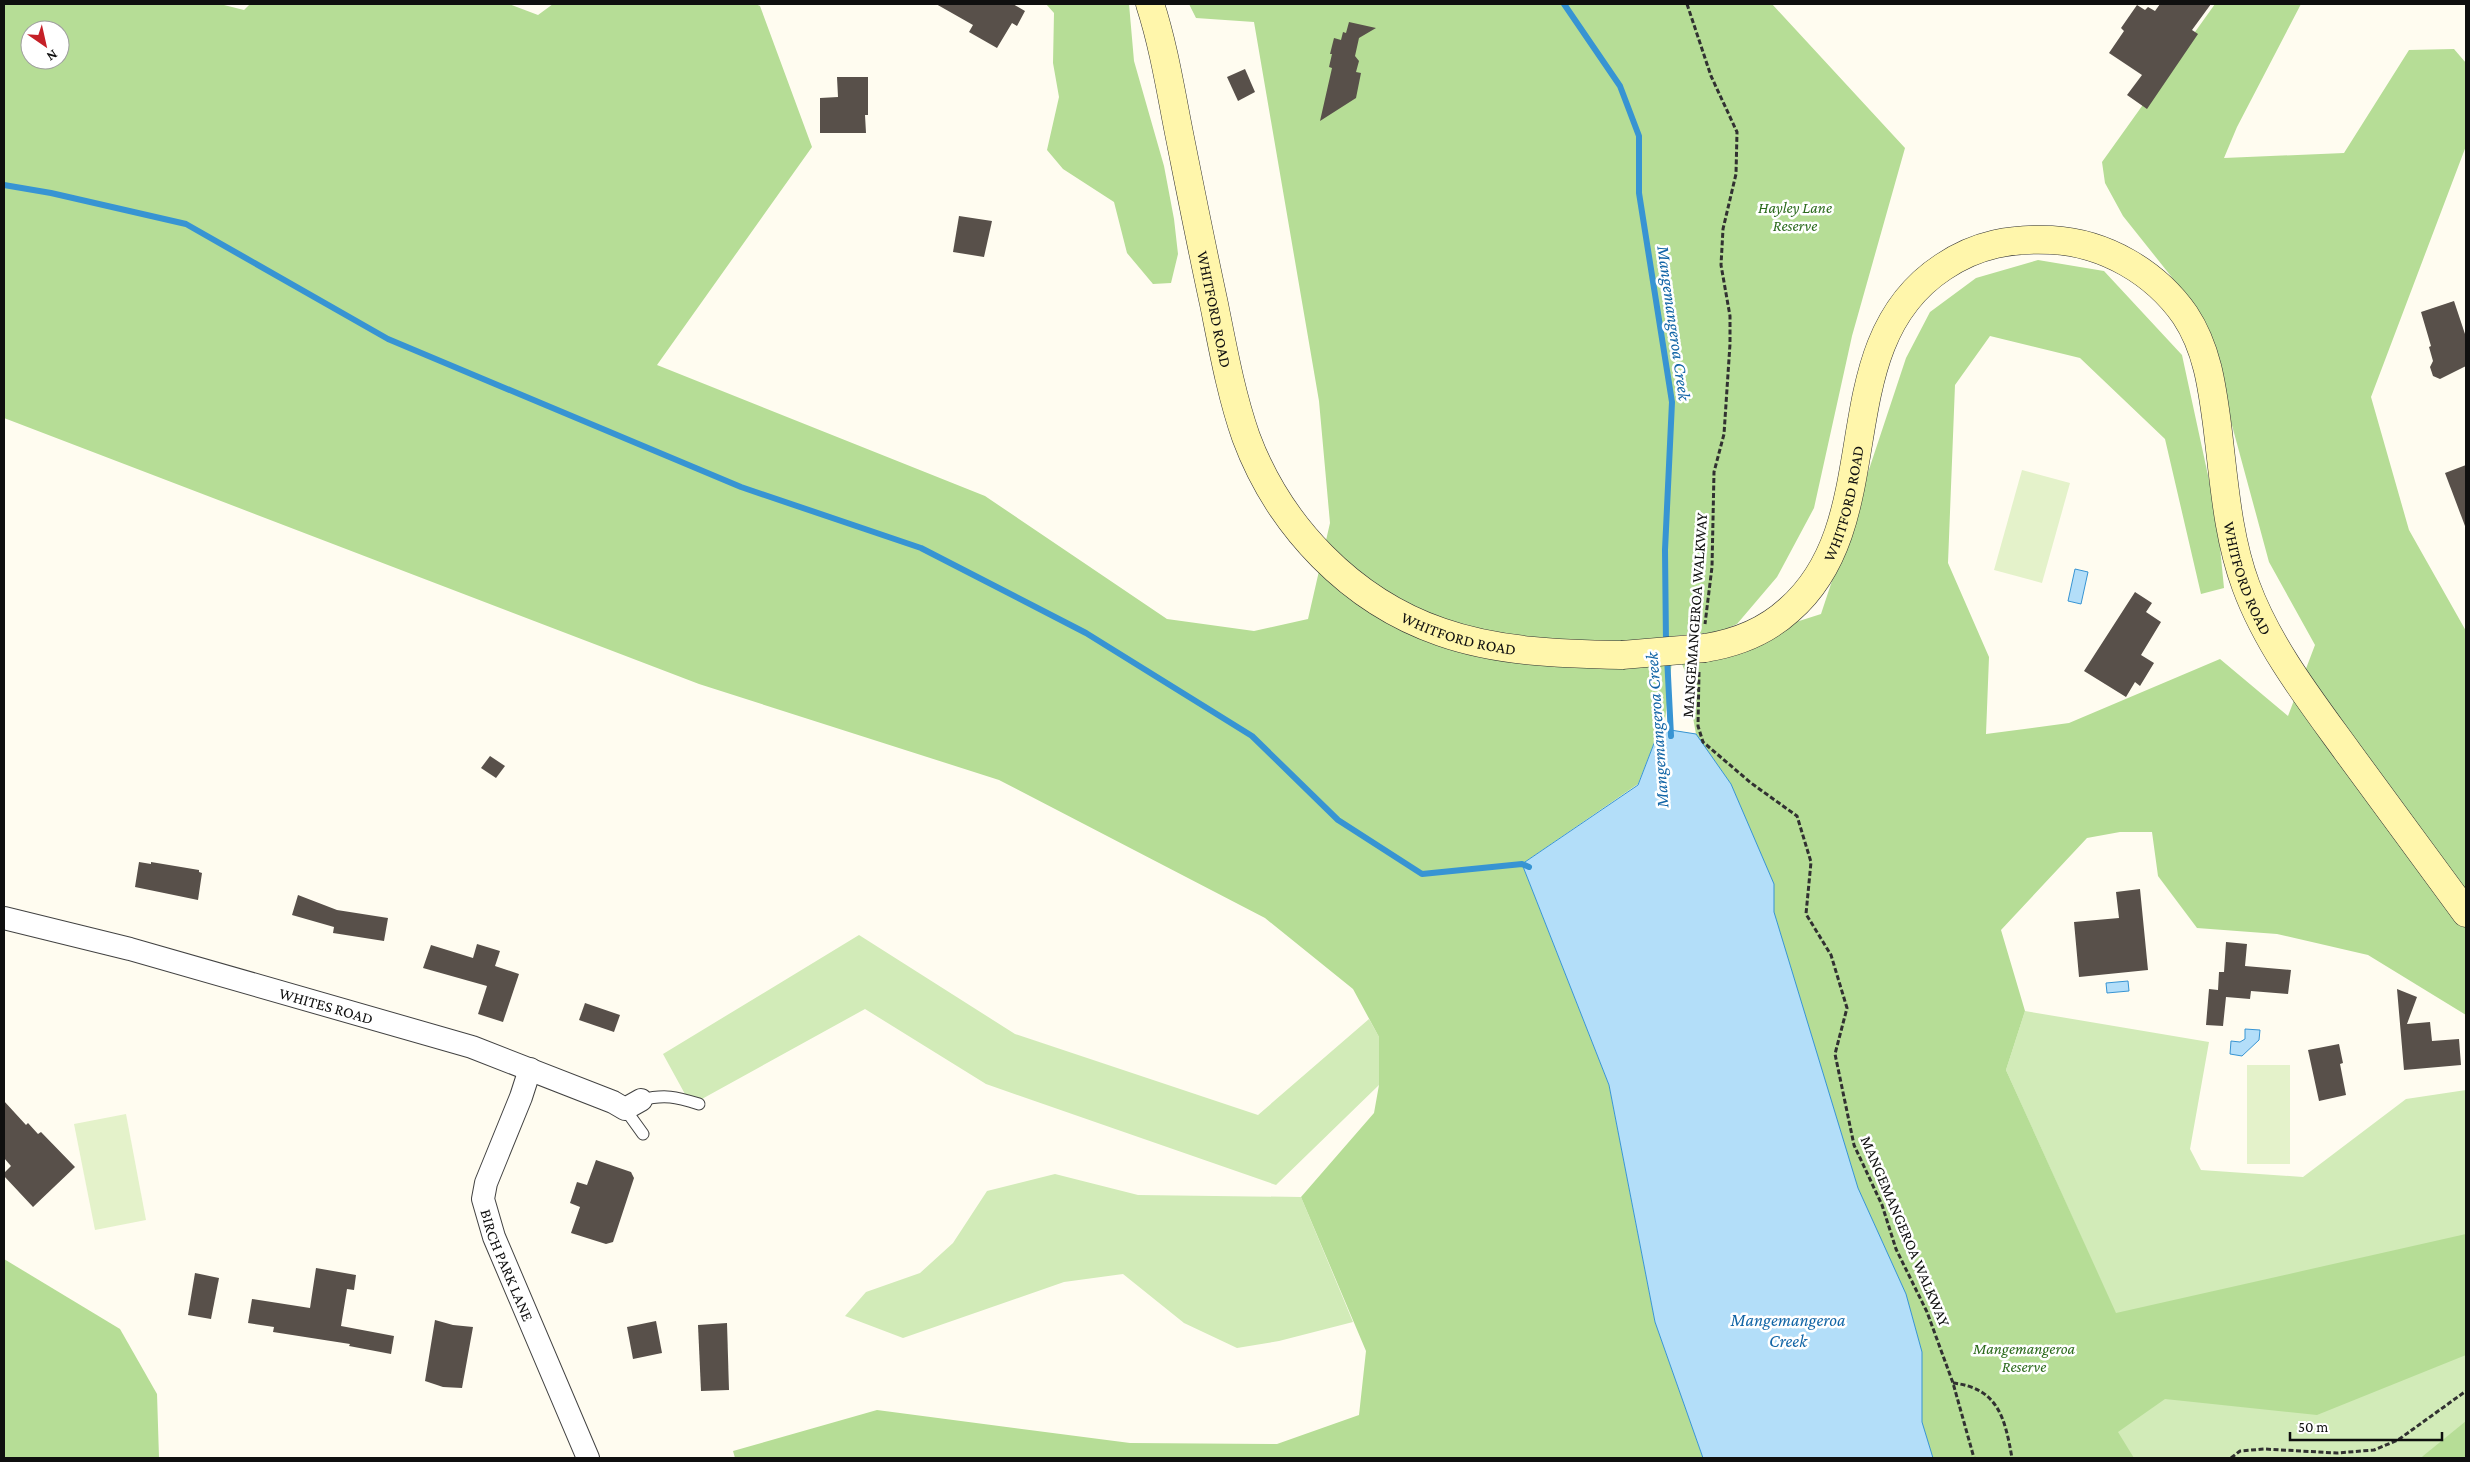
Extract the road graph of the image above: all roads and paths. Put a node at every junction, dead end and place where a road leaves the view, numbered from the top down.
1 (1150, 4) edge
2 (1687, 4) edge
3 (1703, 648) junction
4 (2466, 913) edge
5 (4, 918) edge
6 (530, 1069) junction
7 (633, 1104) junction
8 (698, 1104) dead end
9 (643, 1134) dead end
10 (1953, 1383) junction
11 (2466, 1391) edge
12 (588, 1458) edge
13 (1974, 1458) edge
14 (2012, 1458) edge
15 (2231, 1458) edge

1 - 3 main road, WHITFORD ROAD, bridge
2 - 3 path, MANGEMANGEROA WALKWAY
3 - 4 main road, WHITFORD ROAD
3 - 10 path, MANGEMANGEROA WALKWAY
5 - 6 street, WHITES ROAD
6 - 7 street, WHITES ROAD
6 - 12 street, BIRCH PARK LANE
7 - 8 lane
7 - 9 lane
10 - 13 path, MANGEMANGEROA WALKWAY
10 - 14 path
11 - 15 path

